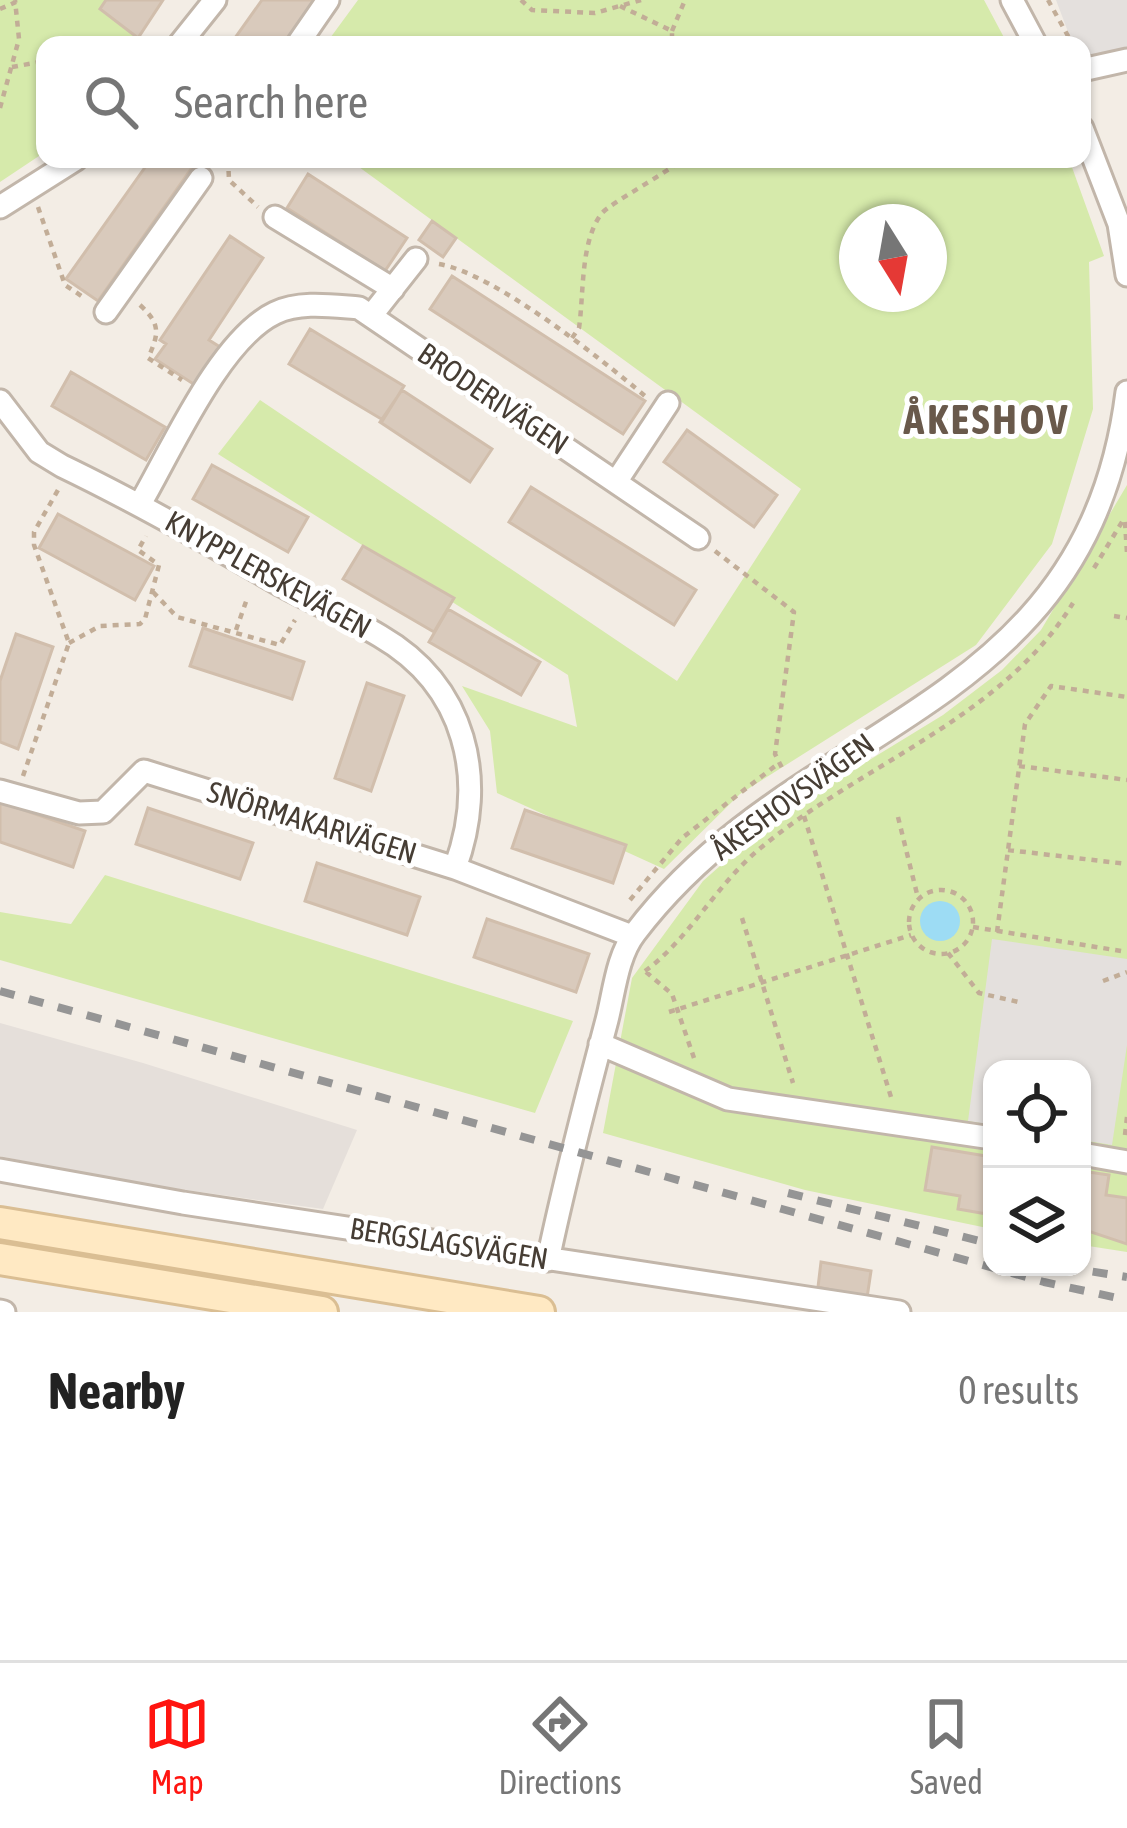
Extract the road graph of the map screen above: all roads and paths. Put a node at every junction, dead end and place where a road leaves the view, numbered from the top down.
1 (215, 0) edge
2 (328, 0) edge
3 (521, 0) edge
4 (685, 0) edge
5 (1012, 0) edge
6 (1048, 0) edge
7 (15, 1) edge
8 (637, 1) edge
9 (620, 6) junction
10 (0, 9) edge
11 (672, 31) junction
12 (186, 36) edge
13 (303, 36) edge
14 (672, 36) edge
15 (1031, 36) edge
16 (1067, 36) edge
17 (1127, 60) edge
18 (36, 63) edge
19 (12, 67) junction
20 (1091, 68) edge
21 (0, 108) edge
22 (1091, 151) edge
23 (63, 168) edge
24 (228, 168) edge
25 (672, 168) edge
26 (201, 178) dead end
27 (30, 191) junction
28 (0, 208) edge
29 (275, 217) joint
30 (416, 259) joint
31 (1127, 275) edge
32 (393, 289) junction
33 (122, 290) junction
34 (106, 312) joint
35 (371, 316) junction
36 (572, 340) junction
37 (1127, 392) edge
38 (205, 395) junction
39 (0, 401) edge
40 (666, 407) joint
41 (62, 466) junction
42 (616, 482) junction
43 (148, 509) junction
44 (1126, 517) edge
45 (698, 538) joint
46 (1127, 553) edge
47 (257, 571) junction
48 (153, 592) junction
49 (304, 598) junction
50 (1114, 616) dead end
51 (1127, 618) edge
52 (236, 631) junction
53 (69, 643) junction
54 (1127, 697) edge
55 (779, 763) dead end
56 (1018, 766) junction
57 (1127, 781) edge
58 (795, 791) junction
59 (8, 793) edge
60 (898, 817) dead end
61 (1008, 850) junction
62 (1127, 864) edge
63 (455, 868) junction
64 (918, 899) junction
65 (742, 918) dead end
66 (973, 926) junction
67 (997, 932) junction
68 (911, 935) junction
69 (632, 936) junction
70 (1127, 952) edge
71 (948, 953) junction
72 (849, 954) junction
73 (646, 972) dead end
74 (1127, 972) edge
75 (1103, 981) dead end
76 (762, 982) junction
77 (1023, 1003) dead end
78 (679, 1008) junction
79 (669, 1012) dead end
80 (600, 1044) junction
81 (694, 1058) dead end
82 (793, 1082) dead end
83 (890, 1121) junction
84 (983, 1136) edge
85 (1091, 1156) edge
86 (1127, 1162) edge
87 (0, 1170) edge
88 (0, 1223) edge
89 (0, 1259) edge
90 (548, 1260) junction
91 (322, 1312) edge
92 (539, 1312) edge
93 (898, 1312) edge

1 - 12 street
2 - 13 street
3 - 9 path
4 - 11 path
5 - 15 street
6 - 16 path
7 - 10 path
7 - 19 path
8 - 9 path
9 - 11 path
11 - 14 path
17 - 20 street
18 - 19 path
19 - 21 path
22 - 31 street
23 - 27 street
24 - 29 path
25 - 36 path
26 - 33 street
27 - 28 street
27 - 34 path
29 - 32 street
30 - 32 street
30 - 36 path
32 - 35 street
33 - 34 street
33 - 38 path
35 - 38 street, BRODERIVÄGEN
35 - 42 street, BRODERIVÄGEN
36 - 40 path
37 - 58 street, ÅKESHOVSVÄGEN
38 - 43 street, BRODERIVÄGEN
39 - 41 street, KNYPPLERSKEVÄGEN
40 - 42 street
41 - 43 street, KNYPPLERSKEVÄGEN
41 - 53 path
42 - 45 street, BRODERIVÄGEN
43 - 47 street, KNYPPLERSKEVÄGEN
43 - 48 path
44 - 46 path
45 - 55 path
47 - 49 street, KNYPPLERSKEVÄGEN
47 - 52 path
48 - 52 path
48 - 53 path
49 - 52 path
49 - 63 street, KNYPPLERSKEVÄGEN
50 - 51 path
53 - 59 path
54 - 56 path
56 - 57 path
56 - 61 path
58 - 69 street, ÅKESHOVSVÄGEN
58 - 72 path
59 - 63 street, SNÖRMAKARVÄGEN
60 - 64 path
61 - 62 path
61 - 67 path
63 - 69 street, SNÖRMAKARVÄGEN
64 - 66 path
64 - 68 path
65 - 76 path
66 - 67 path
66 - 71 path
67 - 70 path
68 - 71 path
68 - 72 path
69 - 80 street, ÅKESHOVSVÄGEN
71 - 77 path
72 - 76 path
72 - 83 path
73 - 78 path
74 - 75 path
76 - 78 path
76 - 82 path
78 - 79 path
78 - 81 path
80 - 83 street
80 - 90 street, ÅKESHOVSVÄGEN
83 - 84 street
85 - 86 street
87 - 90 street, BERGSLAGSVÄGEN
88 - 92 main road, BERGSLAGSVÄGEN
89 - 91 main road
90 - 93 street, BERGSLAGSVÄGEN

